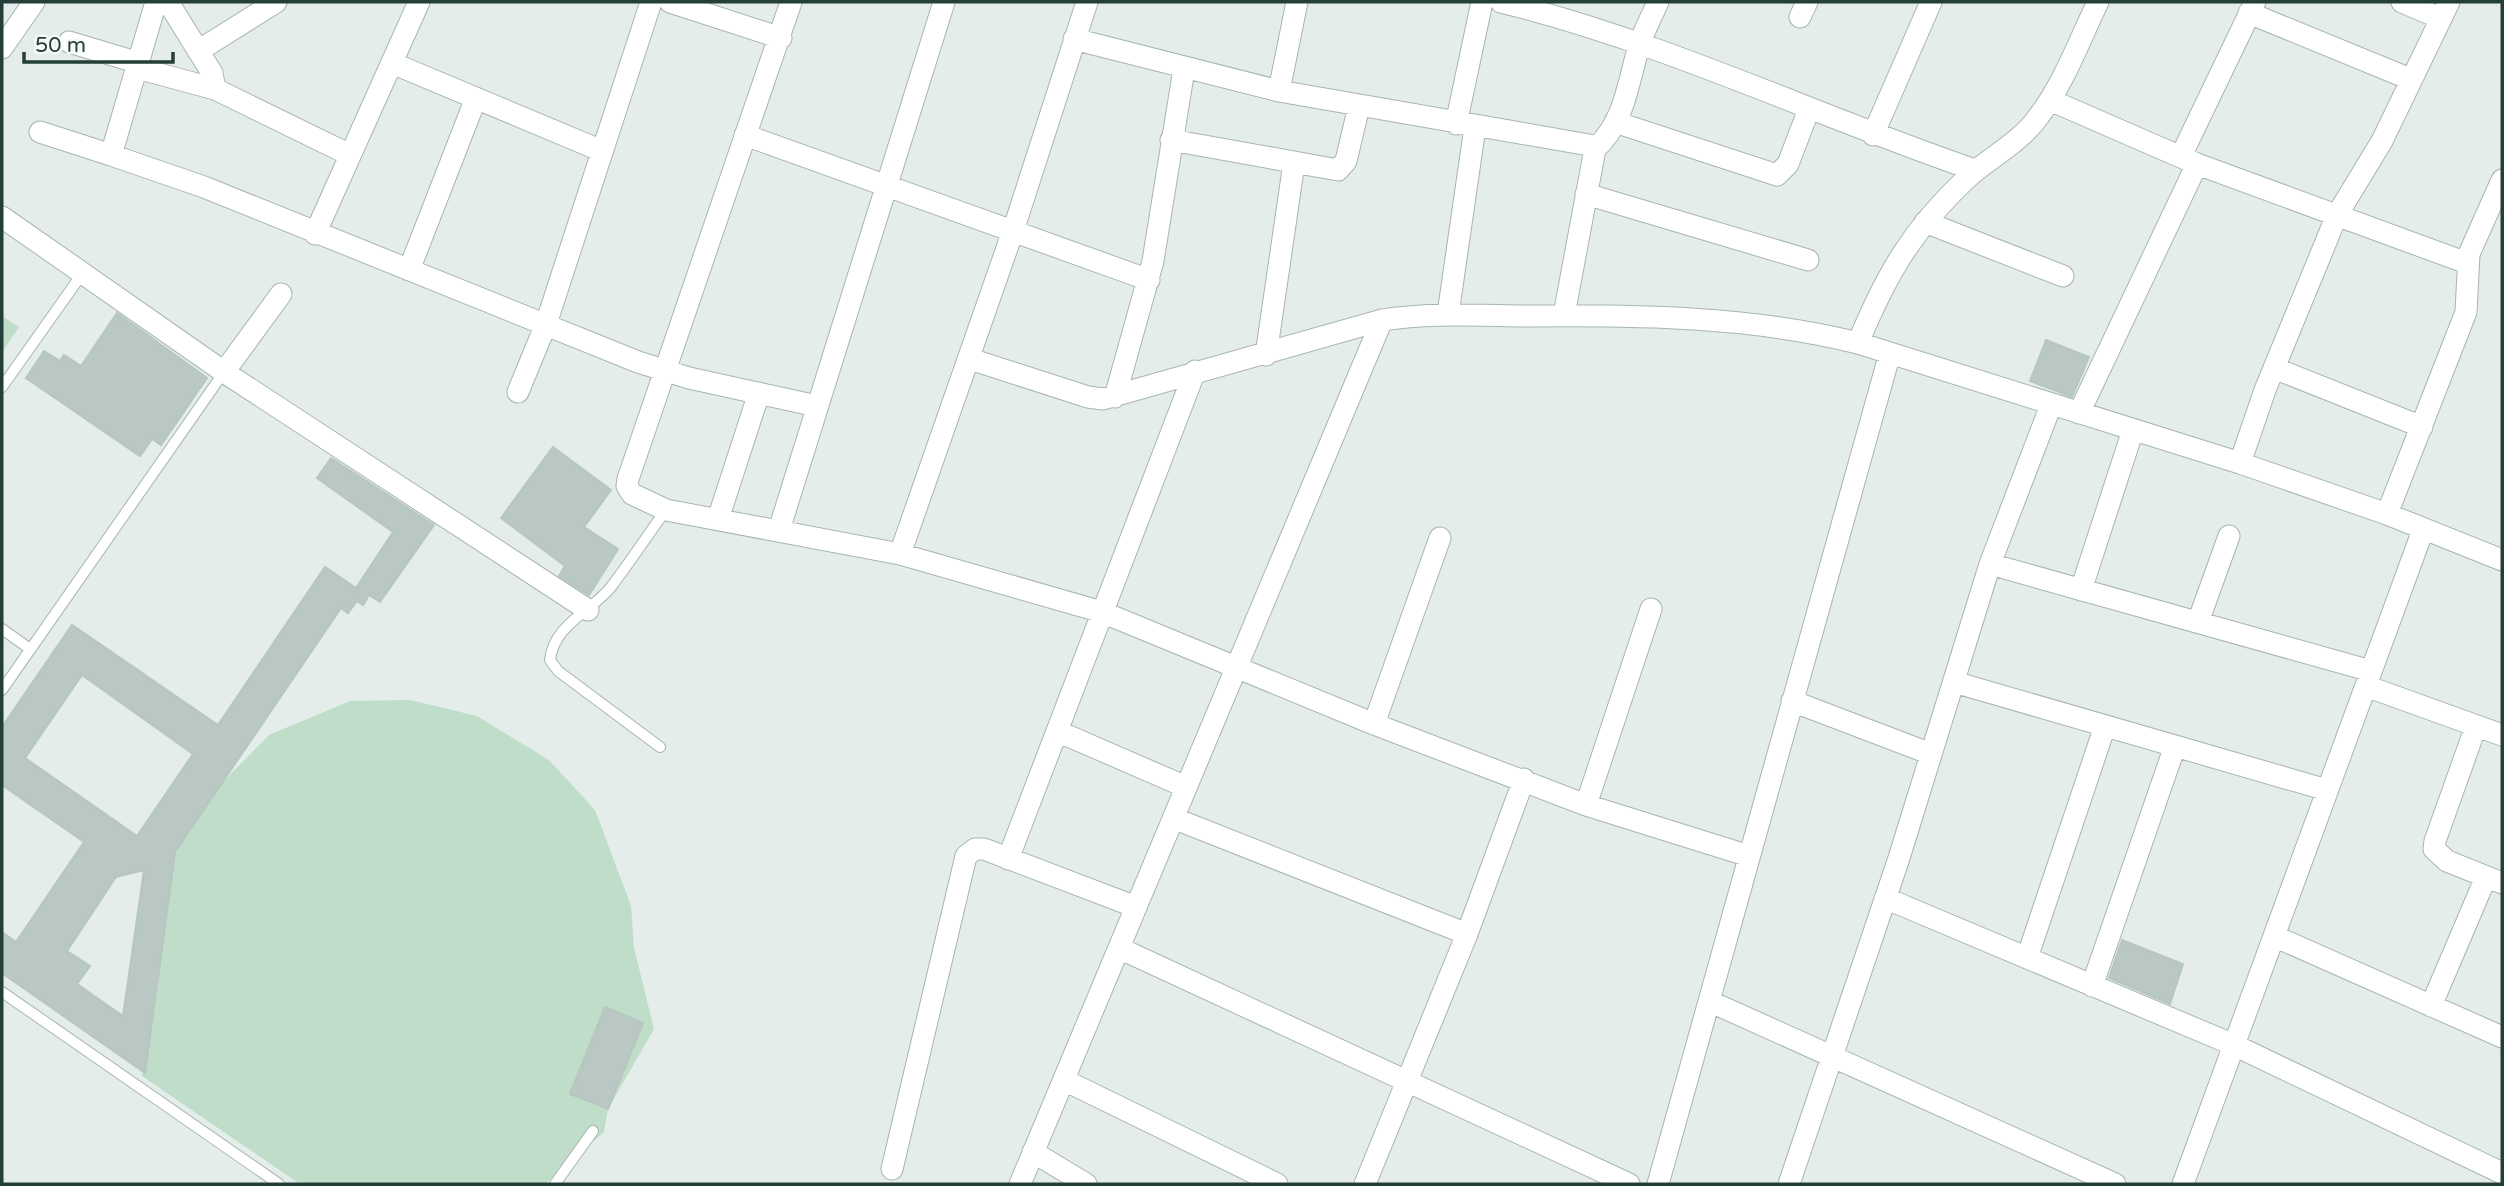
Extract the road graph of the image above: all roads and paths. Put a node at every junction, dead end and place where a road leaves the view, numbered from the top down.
1 (34, 2) edge
2 (156, 2) edge
3 (168, 2) edge
4 (276, 2) edge
5 (419, 2) edge
6 (651, 2) edge
7 (670, 2) edge
8 (791, 2) edge
9 (944, 2) edge
10 (1087, 2) edge
11 (1297, 2) edge
12 (1482, 2) edge
13 (1501, 2) edge
14 (1658, 2) edge
15 (1931, 2) edge
16 (2098, 2) edge
17 (2402, 2) edge
18 (2252, 7) edge
19 (2445, 10) edge
20 (781, 38) junction
21 (1074, 39) junction
22 (69, 42) dead end
23 (1640, 43) junction
24 (2, 48) edge
25 (198, 51) junction
26 (391, 62) junction
27 (138, 66) junction
28 (1184, 69) junction
29 (2410, 79) junction
30 (215, 89) junction
31 (1279, 91) junction
32 (476, 98) junction
33 (2050, 100) junction
34 (1359, 106) junction
35 (1808, 109) junction
36 (1615, 122) junction
37 (1466, 126) junction
38 (40, 132) dead end
39 (745, 135) junction
40 (1873, 135) junction
41 (1171, 140) junction
42 (1595, 149) junction
43 (602, 151) junction
44 (111, 155) junction
45 (350, 155) junction
46 (2189, 160) junction
47 (1294, 163) junction
48 (1975, 170) junction
49 (2502, 180) edge
50 (886, 184) junction
51 (1586, 194) junction
52 (2337, 215) junction
53 (2, 217) edge
54 (1925, 222) junction
55 (1013, 231) junction
56 (315, 234) junction
57 (1808, 260) dead end
58 (2466, 263) junction
59 (409, 270) junction
60 (82, 274) junction
61 (2063, 276) dead end
62 (1149, 280) junction
63 (281, 294) dead end
64 (1448, 314) junction
65 (1564, 315) junction
66 (1382, 320) junction
67 (546, 324) junction
68 (1858, 343) junction
69 (1890, 353) junction
70 (1266, 355) junction
71 (970, 359) junction
72 (2274, 369) junction
73 (1195, 371) junction
74 (224, 372) junction
75 (665, 372) junction
76 (2, 387) edge
77 (518, 392) dead end
78 (760, 393) junction
79 (1115, 397) junction
80 (2052, 405) junction
81 (817, 406) junction
82 (2079, 413) junction
83 (2422, 427) junction
84 (2133, 430) junction
85 (2240, 463) junction
86 (666, 510) junction
87 (2387, 514) junction
88 (718, 519) junction
89 (779, 530) junction
90 (2423, 530) junction
91 (2229, 536) dead end
92 (1440, 538) dead end
93 (900, 554) junction
94 (2502, 560) edge
95 (1990, 564) junction
96 (2081, 590) junction
97 (1651, 609) dead end
98 (588, 610) junction
99 (1102, 612) junction
100 (2198, 622) junction
101 (2, 629) edge
102 (30, 649) junction
103 (1236, 668) junction
104 (2368, 678) junction
105 (1954, 682) junction
106 (2, 690) edge
107 (1792, 701) junction
108 (1374, 724) junction
109 (2105, 726) junction
110 (2476, 726) junction
111 (1057, 731) junction
112 (2502, 735) edge
113 (2175, 746) junction
114 (660, 747) dead end
115 (1931, 754) junction
116 (1524, 779) junction
117 (1186, 787) junction
118 (2327, 790) junction
119 (1586, 805) junction
120 (1173, 818) junction
121 (1749, 856) junction
122 (1008, 859) junction
123 (2494, 880) edge
124 (1885, 898) junction
125 (1136, 908) junction
126 (1467, 934) junction
127 (2274, 936) junction
128 (1119, 947) junction
129 (2027, 958) junction
130 (2092, 986) junction
131 (2, 992) edge
132 (1709, 1001) junction
133 (2431, 1006) junction
134 (2502, 1037) edge
135 (2234, 1045) junction
136 (1832, 1059) junction
137 (1063, 1080) junction
138 (1407, 1081) junction
139 (593, 1131) dead end
140 (1033, 1152) junction
141 (892, 1169) dead end
142 (2502, 1173) edge
143 (279, 1184) edge
144 (555, 1184) edge
145 (1020, 1184) edge
146 (1086, 1184) edge
147 (1277, 1184) edge
148 (1365, 1184) edge
149 (1629, 1184) edge
150 (1658, 1184) edge
151 (1789, 1184) edge
152 (2115, 1184) edge
153 (2183, 1184) edge

1 - 24 street
2 - 27 street
3 - 25 street
4 - 25 street
5 - 26 street
6 - 43 street
7 - 20 street
8 - 20 street
9 - 50 street
10 - 21 street
11 - 31 street
12 - 37 street
13 - 23 street
14 - 23 street
15 - 40 street
16 - 33 street
17 - 19 street
18 - 29 street
18 - 46 street
19 - 29 street
20 - 39 street
21 - 28 street
21 - 55 street
22 - 27 street
23 - 35 street
23 - 36 street
25 - 30 street
26 - 32 street
26 - 45 street
27 - 30 street
27 - 44 street
28 - 31 street
28 - 41 street
29 - 52 street
30 - 45 street
31 - 34 street
32 - 43 street
32 - 59 street
33 - 46 street
33 - 48 street
34 - 37 street
34 - 47 street
35 - 36 street
35 - 40 street
36 - 42 street
37 - 42 street
37 - 64 street
38 - 44 street
39 - 50 street
39 - 75 street
40 - 48 street
41 - 47 street
41 - 62 street
42 - 51 street
43 - 67 street
44 - 56 street
45 - 56 street
46 - 52 street
46 - 82 street
47 - 70 street
48 - 54 street
49 - 58 street
50 - 55 street
50 - 81 street
51 - 57 street
51 - 65 street
52 - 58 street
52 - 72 street
53 - 60 street
54 - 61 street
54 - 68 street
55 - 62 street
55 - 71 street
56 - 59 street
58 - 83 street
59 - 67 street
60 - 74 street
60 - 76 lane
62 - 79 street
63 - 74 street
64 - 65 street
64 - 66 street
65 - 68 street
66 - 70 street
66 - 103 street
67 - 75 street
67 - 77 street
68 - 69 street
69 - 80 street
69 - 107 street
70 - 73 street
71 - 79 street
71 - 93 street
72 - 83 street
72 - 85 street
73 - 79 street
73 - 99 street
74 - 98 street
74 - 102 lane
75 - 78 street
75 - 86 street
78 - 81 street
78 - 88 street
80 - 82 street
80 - 95 street
81 - 89 street
82 - 84 street
83 - 87 street
84 - 85 street
84 - 96 street
85 - 87 street
86 - 88 street
86 - 98 lane
87 - 90 street
88 - 89 street
89 - 93 street
90 - 94 street
90 - 104 street
91 - 100 street
92 - 108 street
93 - 99 street
95 - 96 street
95 - 105 street
96 - 100 street
97 - 119 street
98 - 114 lane
99 - 103 street
99 - 111 street
100 - 104 street
101 - 102 lane
102 - 106 lane
103 - 108 street
103 - 117 street
104 - 110 street
104 - 118 street
105 - 109 street
105 - 115 street
107 - 115 street
107 - 121 street
108 - 116 street
109 - 113 street
109 - 129 street
110 - 112 street
110 - 123 street
111 - 117 street
111 - 122 street
113 - 118 street
113 - 130 street
115 - 124 street
116 - 119 street
116 - 126 street
117 - 120 street
118 - 127 street
119 - 121 street
120 - 125 street
120 - 126 street
121 - 132 street
122 - 125 street
122 - 141 street
123 - 133 street
124 - 129 street
124 - 136 street
125 - 128 street
126 - 138 street
127 - 133 street
127 - 135 street
128 - 137 street
128 - 138 street
129 - 130 street
130 - 135 street
131 - 143 lane
132 - 136 street
132 - 150 street
133 - 134 street
135 - 142 street
135 - 153 street
136 - 151 street
136 - 152 street
137 - 140 street
137 - 147 street
138 - 148 street
138 - 149 street
139 - 144 lane
140 - 145 street
140 - 146 street

